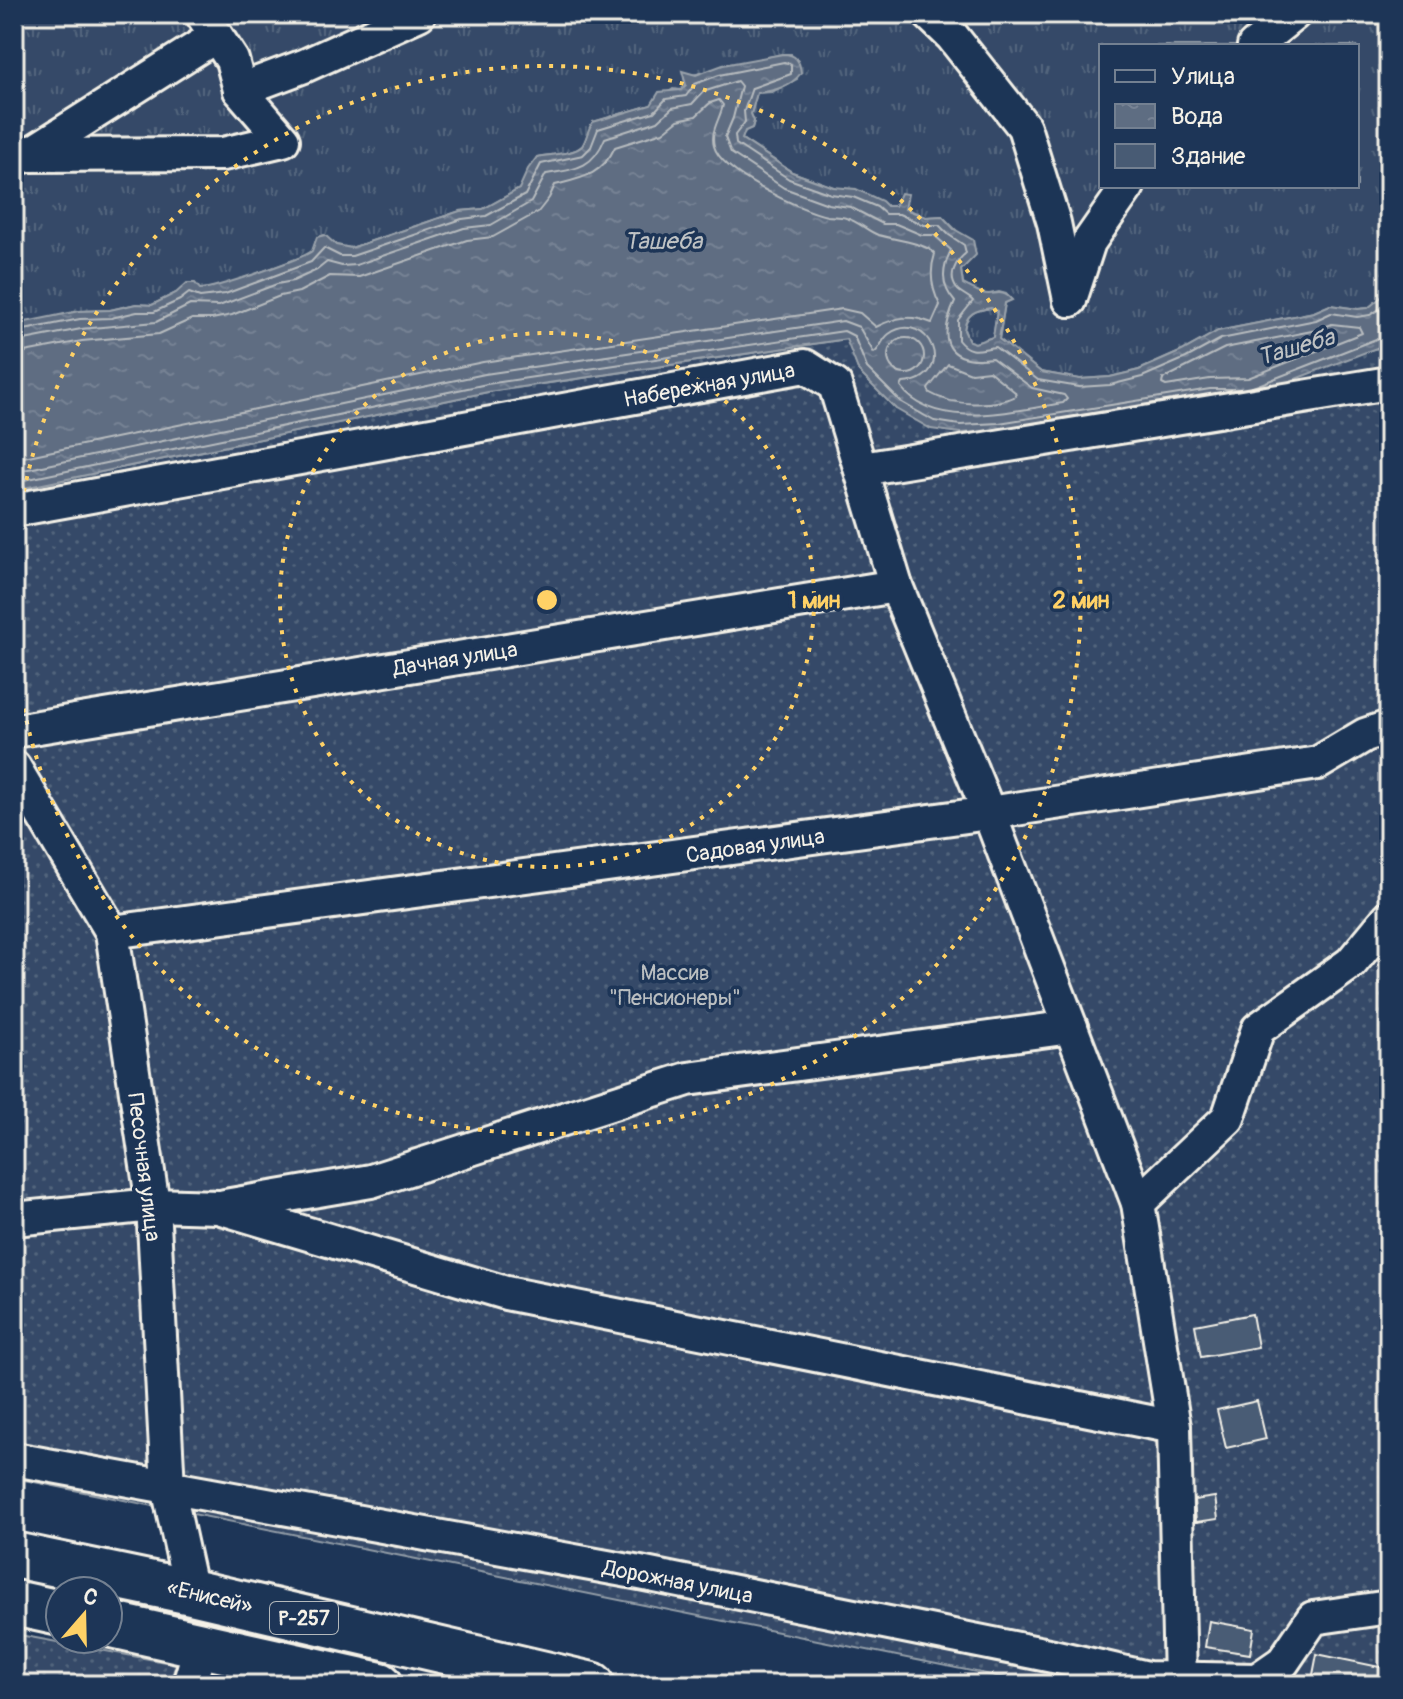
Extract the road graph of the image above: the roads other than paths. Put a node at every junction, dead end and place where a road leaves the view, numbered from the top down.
1 (419, 14) edge
2 (929, 14) edge
3 (1294, 14) edge
4 (209, 25) edge
5 (1256, 44) edge
6 (240, 90) junction
7 (21, 157) edge
8 (1127, 188) edge
9 (1389, 383) edge
10 (862, 469) junction
11 (14, 510) edge
12 (896, 586) junction
13 (1389, 727) edge
14 (14, 731) edge
15 (14, 767) edge
16 (989, 813) junction
17 (26, 817) edge
18 (1389, 917) edge
19 (112, 932) junction
20 (1071, 1027) junction
21 (1138, 1203) junction
22 (153, 1205) junction
23 (218, 1207) junction
24 (14, 1219) edge
25 (1174, 1427) junction
26 (14, 1459) edge
27 (168, 1487) junction
28 (14, 1555) edge
29 (191, 1592) junction
30 (14, 1603) edge
31 (1389, 1607) edge
32 (44, 1610) edge
33 (124, 1627) edge
34 (201, 1644) junction
35 (332, 1679) edge
36 (1180, 1680) junction
37 (189, 1685) edge
38 (380, 1685) edge
39 (592, 1685) edge

1 - 6 street
2 - 8 street
3 - 5 street
4 - 6 street
4 - 7 street
6 - 7 street
9 - 10 street
10 - 11 street, Набережная улица
10 - 12 street, Набережная улица
12 - 14 street, Дачная улица
12 - 16 street, Набережная улица
13 - 16 street, Садовая улица
15 - 17 street, Песочная улица
16 - 19 street, Садовая улица
16 - 20 street, Набережная улица
17 - 19 street, Песочная улица
18 - 21 street
19 - 22 street, Песочная улица
20 - 21 street, Набережная улица
20 - 23 street
21 - 25 street, Набережная улица
22 - 23 street
22 - 24 street
22 - 27 street, Песочная улица
23 - 25 street
25 - 36 street, Набережная улица
26 - 27 street, Дорожная улица
27 - 29 street, Песочная улица
27 - 36 street, Дорожная улица
28 - 29 highway, «Енисей» / Р-257
29 - 39 highway, «Енисей» / Р-257
30 - 32 highway
31 - 36 street, Дорожная улица
33 - 34 highway, Р-257
34 - 35 highway, Р-257
34 - 37 street
35 - 38 highway, Р-257

